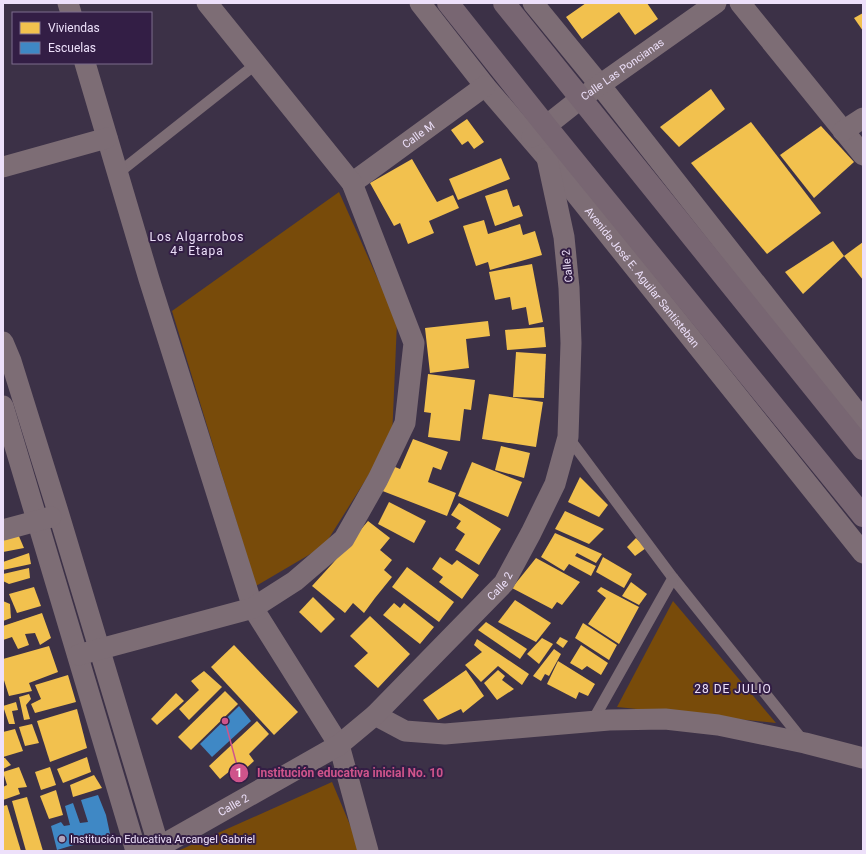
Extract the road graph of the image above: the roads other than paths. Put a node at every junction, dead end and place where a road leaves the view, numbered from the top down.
1 (207, 3) edge
2 (420, 3) edge
3 (448, 3) edge
4 (504, 3) edge
5 (533, 3) edge
6 (716, 3) edge
7 (740, 3) edge
8 (85, 64) edge
9 (256, 64) junction
10 (600, 85) junction
11 (485, 86) junction
12 (580, 99) junction
13 (863, 118) edge
14 (843, 131) junction
15 (538, 132) junction
16 (107, 138) junction
17 (863, 156) edge
18 (547, 158) junction
19 (3, 167) edge
20 (118, 174) junction
21 (352, 183) junction
22 (3, 342) edge
23 (7, 362) edge
24 (3, 406) edge
25 (859, 409) edge
26 (568, 437) junction
27 (863, 449) edge
28 (59, 515) junction
29 (863, 516) edge
30 (37, 520) junction
31 (3, 530) edge
32 (863, 553) edge
33 (673, 578) junction
34 (253, 608) junction
35 (99, 649) junction
36 (78, 655) junction
37 (375, 715) junction
38 (592, 722) junction
39 (805, 743) junction
40 (339, 745) junction
41 (863, 758) edge
42 (156, 850) edge
43 (136, 851) edge
44 (368, 851) edge

1 - 9 street
2 - 11 street, Avenida José E. Aguilar Santisteban
3 - 15 main road, Avenida José E. Aguilar Santisteban
4 - 12 main road
5 - 10 street
6 - 10 street, Calle Las Poncianas
7 - 14 street
8 - 16 street
9 - 20 lane
9 - 21 street
10 - 12 street, Calle Las Poncianas
10 - 25 street
11 - 15 street, Avenida José E. Aguilar Santisteban
11 - 21 street, Calle M
12 - 15 street, Calle Las Poncianas
12 - 27 main road
13 - 14 street
14 - 17 street
15 - 18 street, Avenida José E. Aguilar Santisteban
15 - 29 main road, Avenida José E. Aguilar Santisteban
16 - 19 street
16 - 20 street
18 - 26 street, Calle 2
18 - 32 street, Avenida José E. Aguilar Santisteban
20 - 34 street
21 - 34 street
22 - 23 street
23 - 28 street
24 - 30 street
26 - 33 lane
26 - 37 street, Calle 2
28 - 30 street
28 - 35 street
30 - 31 street
30 - 36 street
33 - 38 lane
33 - 39 lane
34 - 35 street
34 - 40 street
35 - 36 street
35 - 42 street
36 - 43 street
37 - 38 street
37 - 40 street, Calle 2
38 - 39 street
39 - 41 street
40 - 42 street, Calle 2
40 - 44 street

